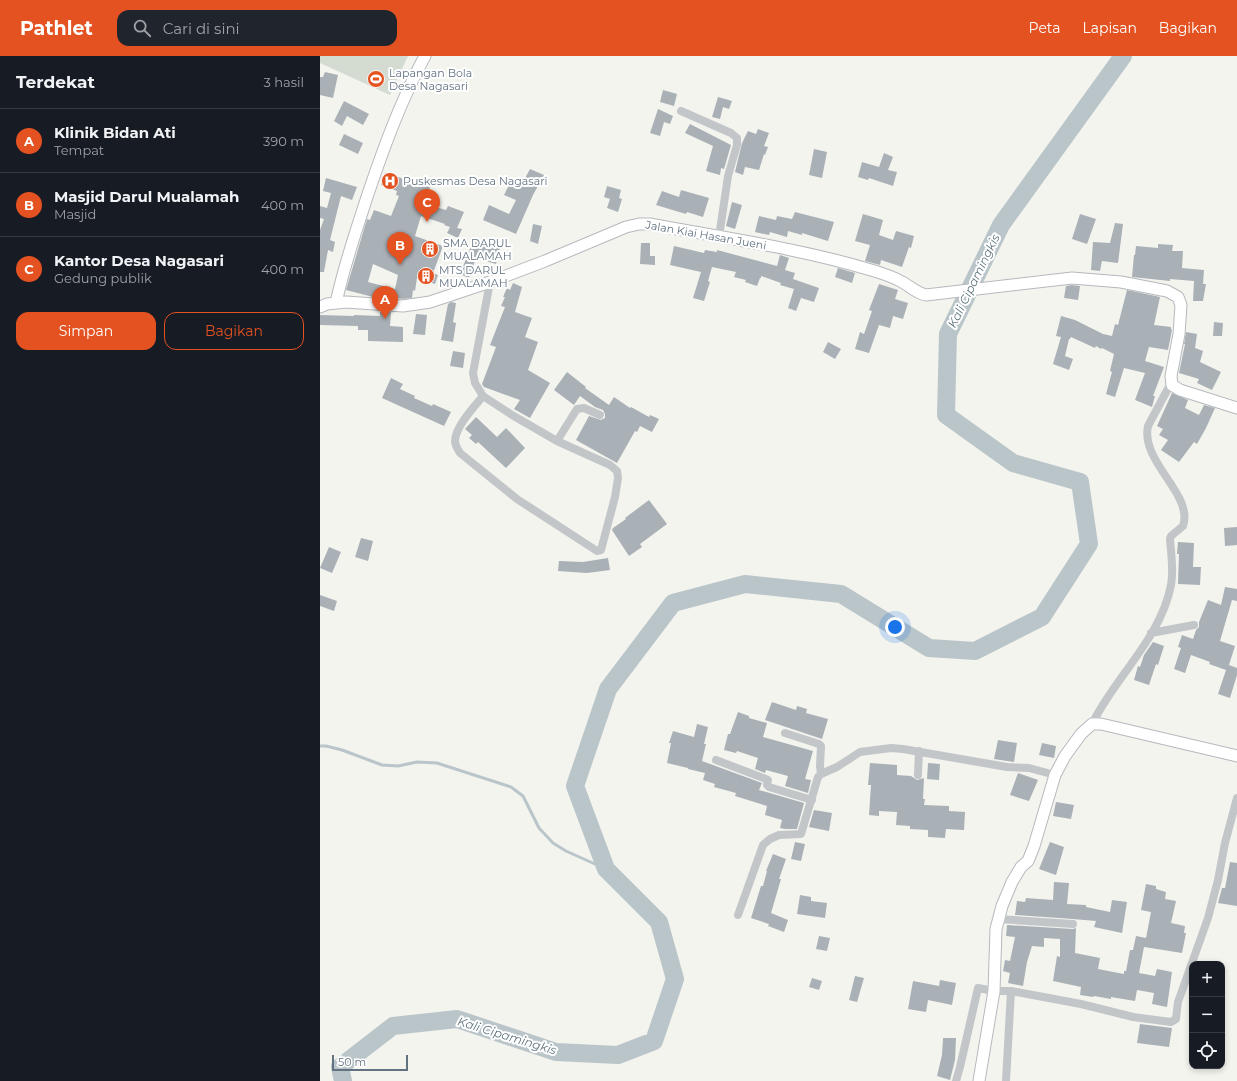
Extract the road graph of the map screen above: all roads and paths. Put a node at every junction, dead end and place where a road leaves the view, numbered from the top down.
1 (425, 56) edge
2 (680, 111) dead end
3 (719, 237) junction
4 (490, 282) junction
5 (336, 303) junction
6 (320, 307) edge
7 (1171, 383) junction
8 (483, 396) junction
9 (1237, 408) edge
10 (600, 415) dead end
11 (557, 441) junction
12 (1194, 625) dead end
13 (1151, 633) junction
14 (1092, 724) junction
15 (785, 733) dead end
16 (919, 751) junction
17 (1237, 756) edge
18 (716, 760) dead end
19 (821, 774) junction
20 (918, 775) dead end
21 (1055, 775) junction
22 (1237, 798) edge
23 (812, 800) junction
24 (738, 915) dead end
25 (998, 919) junction
26 (1073, 924) dead end
27 (994, 991) junction
28 (1011, 991) junction
29 (956, 1081) edge
30 (979, 1081) edge
31 (1006, 1081) edge

1 - 5 street
2 - 3 street
3 - 4 street, Jalan Kiai Hasan Jueni
3 - 7 street, Jalan Kiai Hasan Jueni
4 - 5 street, Jalan Kiai Hasan Jueni
4 - 8 street
5 - 6 street, Jalan Kiai Hasan Jueni
7 - 9 street
7 - 13 street
8 - 11 street
8 - 11 street
10 - 11 street
12 - 13 street
13 - 14 street
14 - 17 street
14 - 21 street
15 - 19 street
16 - 19 street
16 - 20 street
16 - 21 street
18 - 23 street
19 - 23 street
21 - 25 street
22 - 28 street
23 - 24 street
25 - 26 street
25 - 27 street
27 - 28 street
27 - 29 street
27 - 30 street
28 - 31 street

